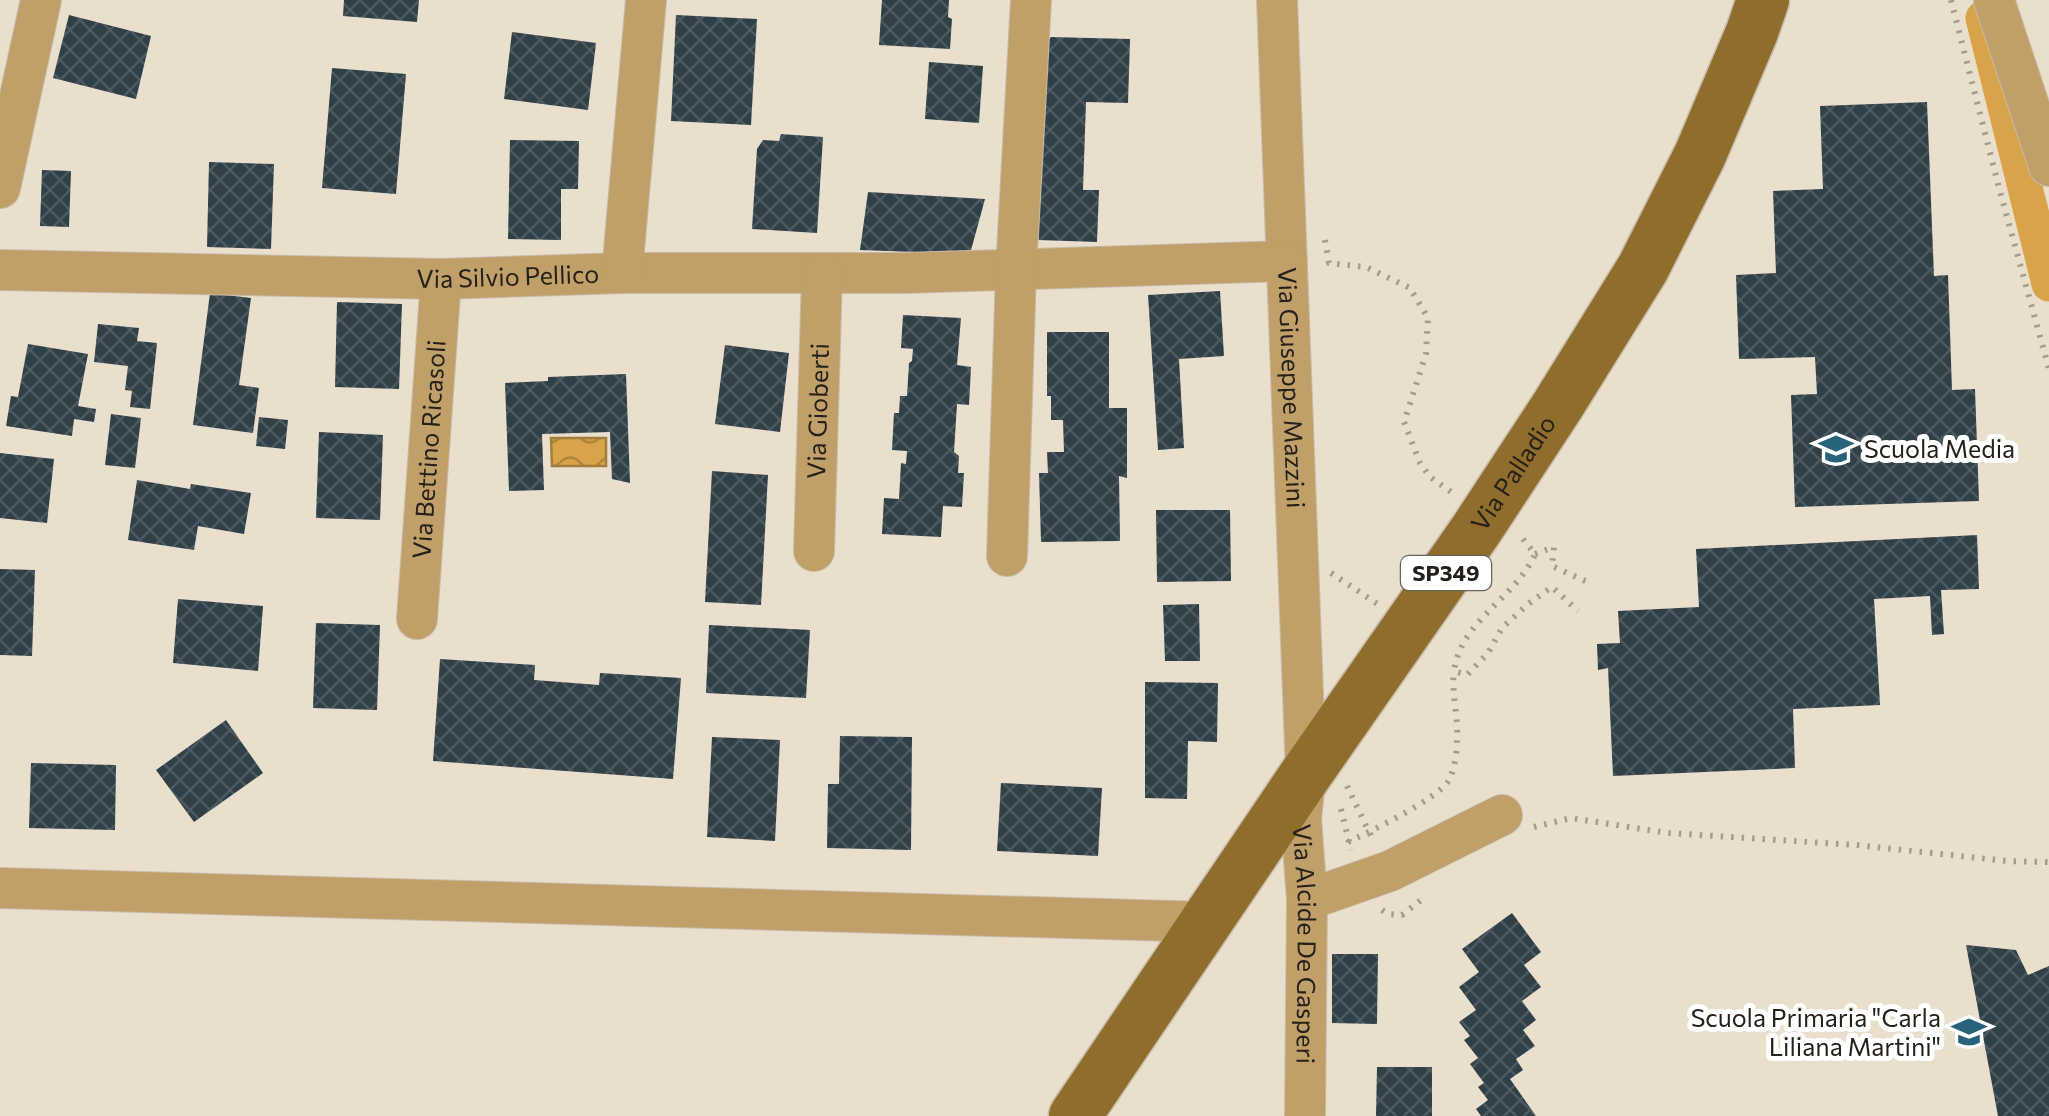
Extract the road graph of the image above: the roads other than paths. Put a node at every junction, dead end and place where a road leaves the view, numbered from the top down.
1 (41, 0) edge
2 (646, 0) edge
3 (1031, 0) edge
4 (1277, 0) edge
5 (1763, 0) edge
6 (1994, 0) edge
7 (2049, 166) edge
8 (0, 188) edge
9 (1287, 262) junction
10 (0, 270) edge
11 (1016, 270) junction
12 (622, 273) junction
13 (822, 273) junction
14 (441, 279) junction
15 (814, 551) dead end
16 (1007, 556) dead end
17 (417, 618) dead end
18 (1328, 786) junction
19 (1510, 822) road end
20 (0, 888) edge
21 (1306, 900) junction
22 (1208, 922) junction
23 (1075, 1116) edge
24 (1305, 1116) edge

1 - 8 street
2 - 12 street
3 - 11 street
4 - 9 street, Via Giuseppe Mazzini
5 - 18 main road, Via Palladio / SP349
6 - 7 street
9 - 11 street, Via Silvio Pellico
9 - 18 street, Via Giuseppe Mazzini
10 - 14 street, Via Silvio Pellico
11 - 13 street, Via Silvio Pellico
11 - 16 street
12 - 13 street, Via Silvio Pellico
12 - 14 street, Via Silvio Pellico
13 - 15 street, Via Gioberti
14 - 17 street, Via Bettino Ricasoli
18 - 21 street, Via Alcide De Gasperi
18 - 22 main road, Via Palladio / SP349
19 - 21 street
20 - 22 street
21 - 24 street, Via Alcide De Gasperi
22 - 23 main road, Via Palladio / SP349

